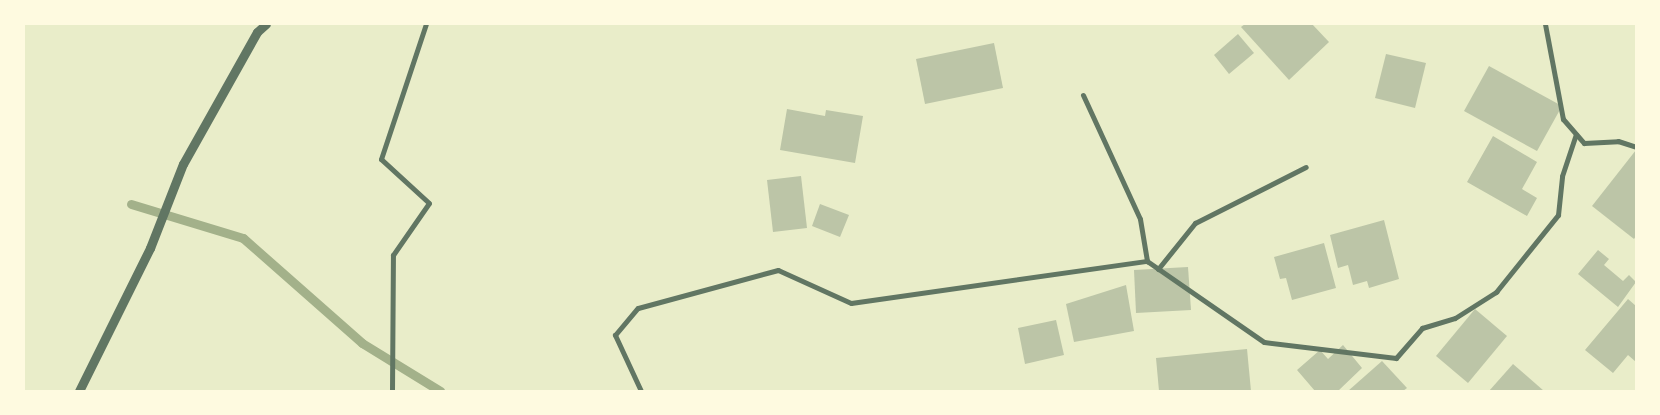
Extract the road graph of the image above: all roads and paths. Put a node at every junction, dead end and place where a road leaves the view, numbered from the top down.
1 (266, 24) edge
2 (426, 24) edge
3 (1545, 24) edge
4 (1083, 95) dead end
5 (1576, 134) junction
6 (1636, 147) edge
7 (1306, 167) dead end
8 (1147, 262) junction
9 (1158, 269) junction
10 (79, 391) edge
11 (392, 391) edge
12 (641, 391) edge

1 - 10 street
2 - 11 street
3 - 5 street
4 - 8 street
5 - 6 street
5 - 9 street
7 - 9 street
8 - 9 street
8 - 12 street

